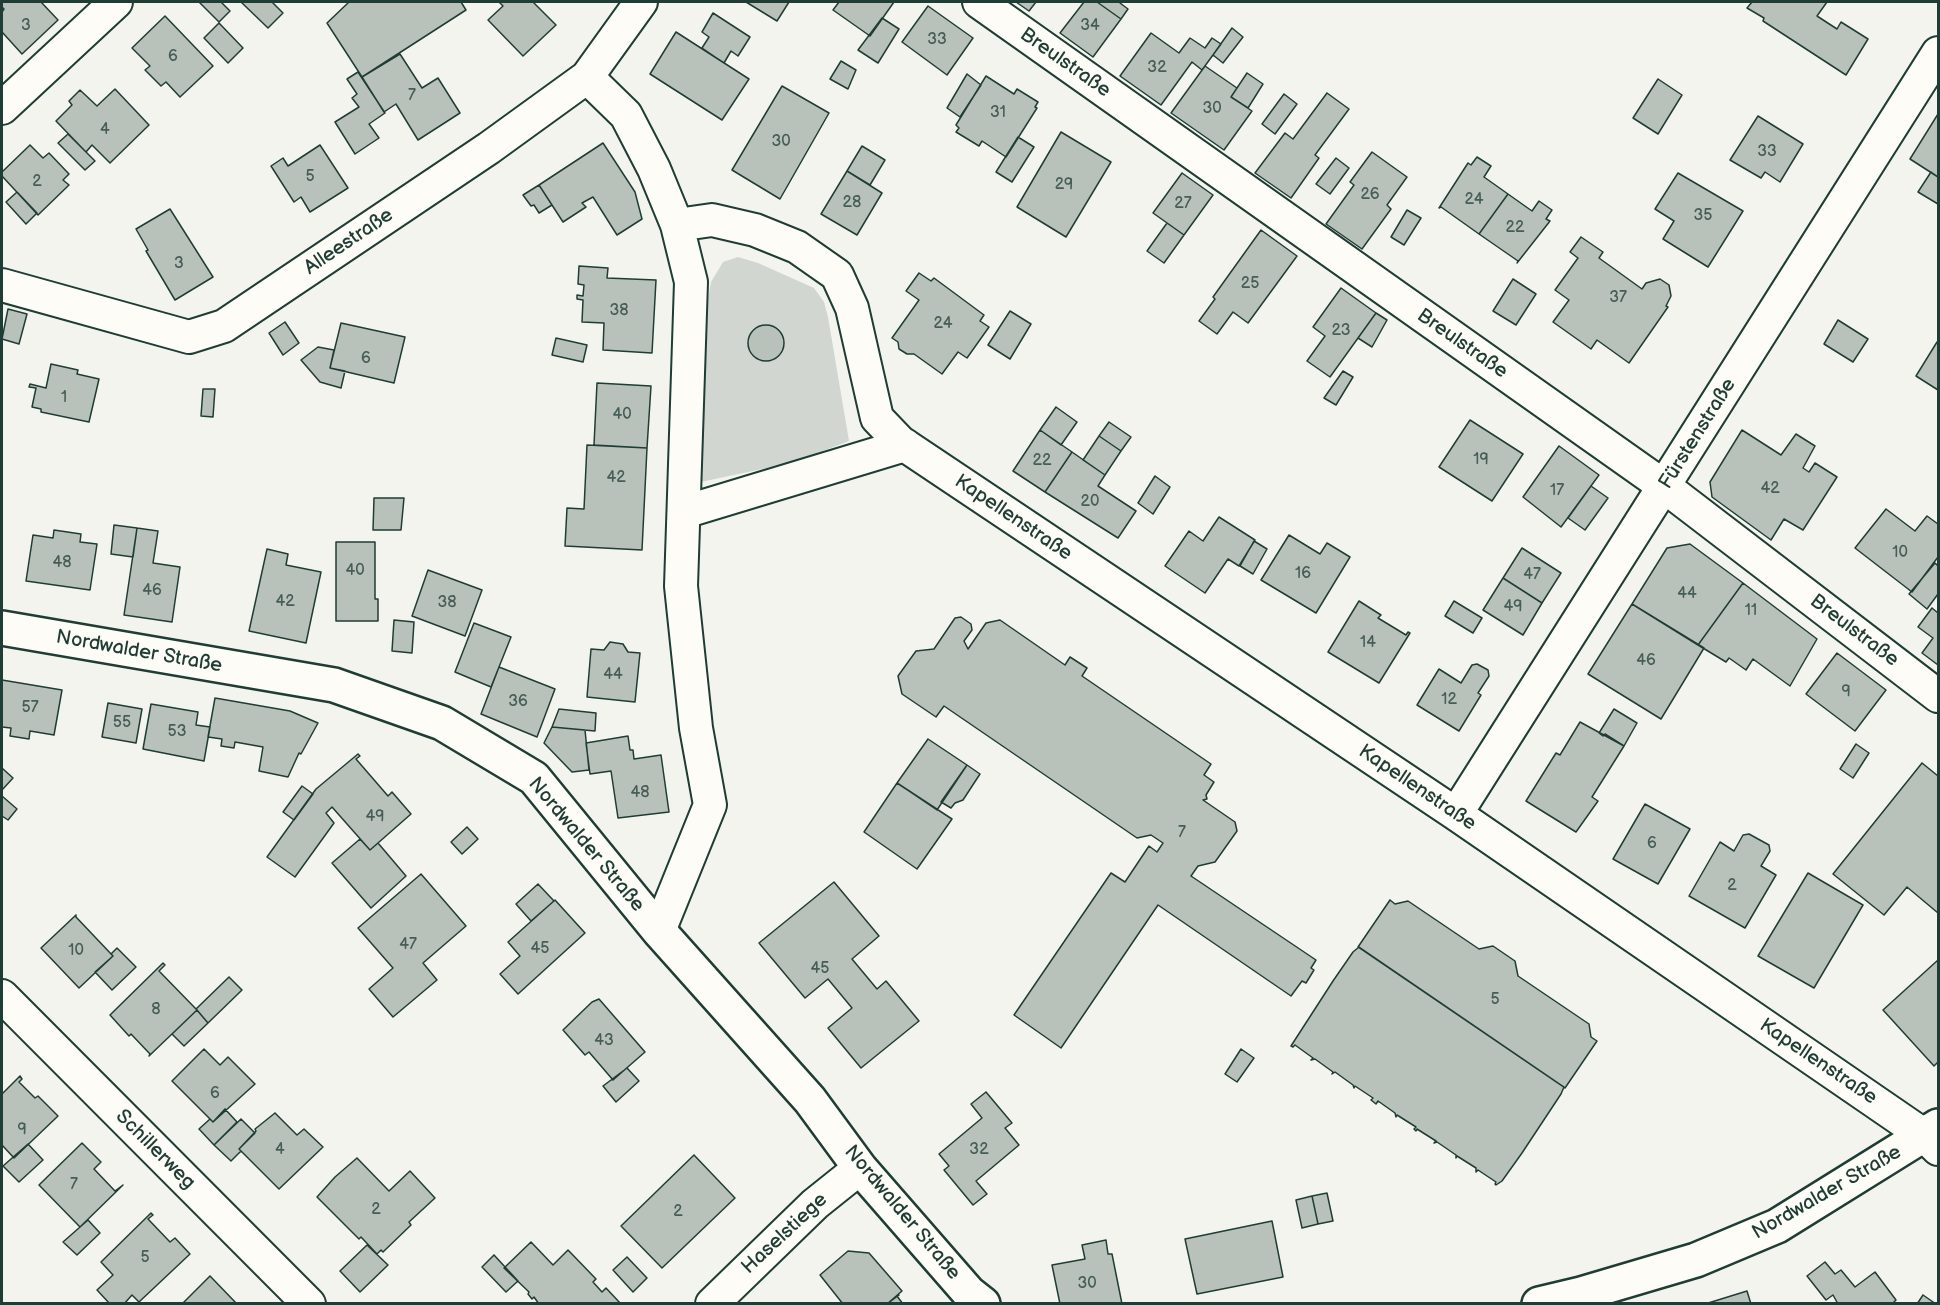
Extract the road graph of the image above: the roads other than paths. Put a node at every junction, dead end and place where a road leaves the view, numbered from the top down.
1 (116, 2) edge
2 (641, 2) edge
3 (978, 2) edge
4 (1938, 53) edge
5 (587, 77) junction
6 (2, 108) edge
7 (677, 225) junction
8 (2, 285) edge
9 (905, 445) junction
10 (1665, 487) junction
11 (684, 512) junction
12 (2, 628) edge
13 (1938, 696) edge
14 (1456, 814) junction
15 (659, 931) junction
16 (2, 996) edge
17 (1934, 1137) edge
18 (860, 1168) junction
19 (309, 1304) edge
20 (712, 1304) edge
21 (982, 1304) edge
22 (1539, 1304) edge

1 - 6 street
2 - 5 street, Alleestraße
3 - 10 street, Breulstraße
4 - 10 street, Fürstenstraße
5 - 7 street
5 - 8 street, Alleestraße
7 - 9 street, Kapellenstraße
7 - 11 street
9 - 11 street
9 - 14 street, Kapellenstraße
10 - 13 street, Breulstraße
10 - 14 street, Fürstenstraße
11 - 15 street
12 - 15 street, Nordwalder Straße
14 - 17 street, Kapellenstraße
15 - 18 street, Nordwalder Straße
16 - 19 street, Schillerweg
17 - 22 street, Nordwalder Straße
18 - 20 street, Haselstiege
18 - 21 street, Nordwalder Straße

